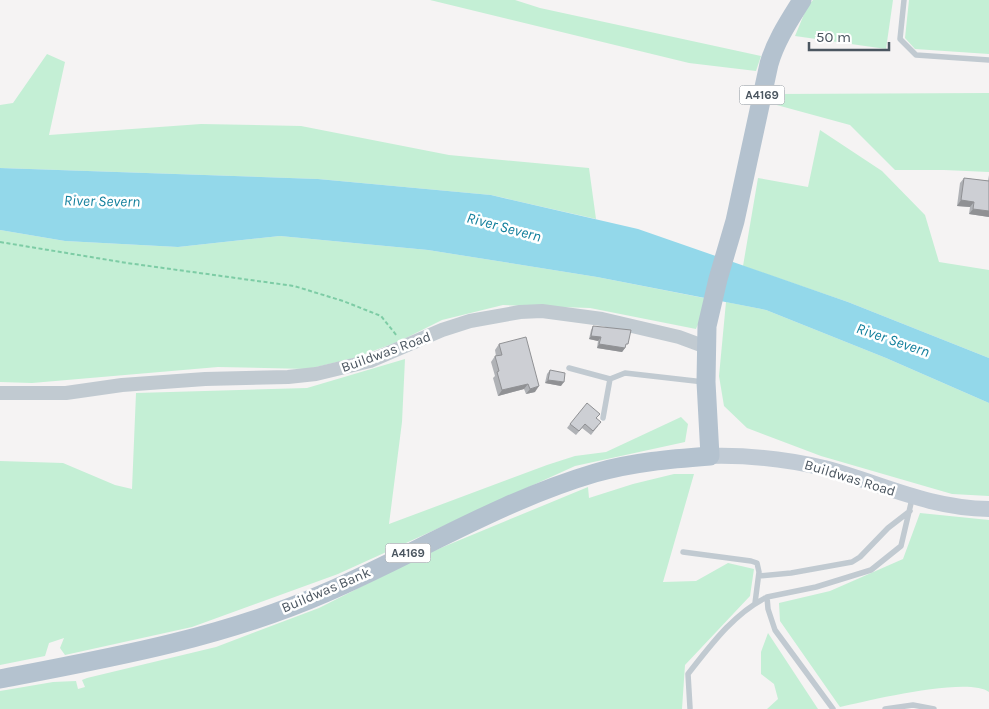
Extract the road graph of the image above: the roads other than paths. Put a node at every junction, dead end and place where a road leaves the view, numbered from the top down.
1 (802, 0) edge
2 (904, 0) edge
3 (989, 60) edge
4 (706, 347) junction
5 (569, 368) dead end
6 (610, 379) junction
7 (706, 382) junction
8 (0, 394) edge
9 (603, 418) dead end
10 (710, 456) junction
11 (911, 504) junction
12 (989, 509) edge
13 (683, 552) dead end
14 (759, 576) junction
15 (767, 597) junction
16 (755, 603) junction
17 (0, 679) edge
18 (690, 708) dead end
19 (833, 709) edge
20 (885, 709) edge
21 (934, 709) edge

1 - 4 main road, A4169
2 - 3 lane
4 - 7 main road
4 - 8 street, Buildwas Road
5 - 6 lane
6 - 7 lane
6 - 9 lane
7 - 10 main road
10 - 11 main road, Buildwas Road
10 - 17 main road, Buildwas Bank / A4169
11 - 12 main road, Buildwas Road
11 - 14 lane
11 - 15 lane
13 - 14 lane
14 - 16 lane
15 - 16 lane
15 - 19 lane
16 - 18 lane
20 - 21 lane

